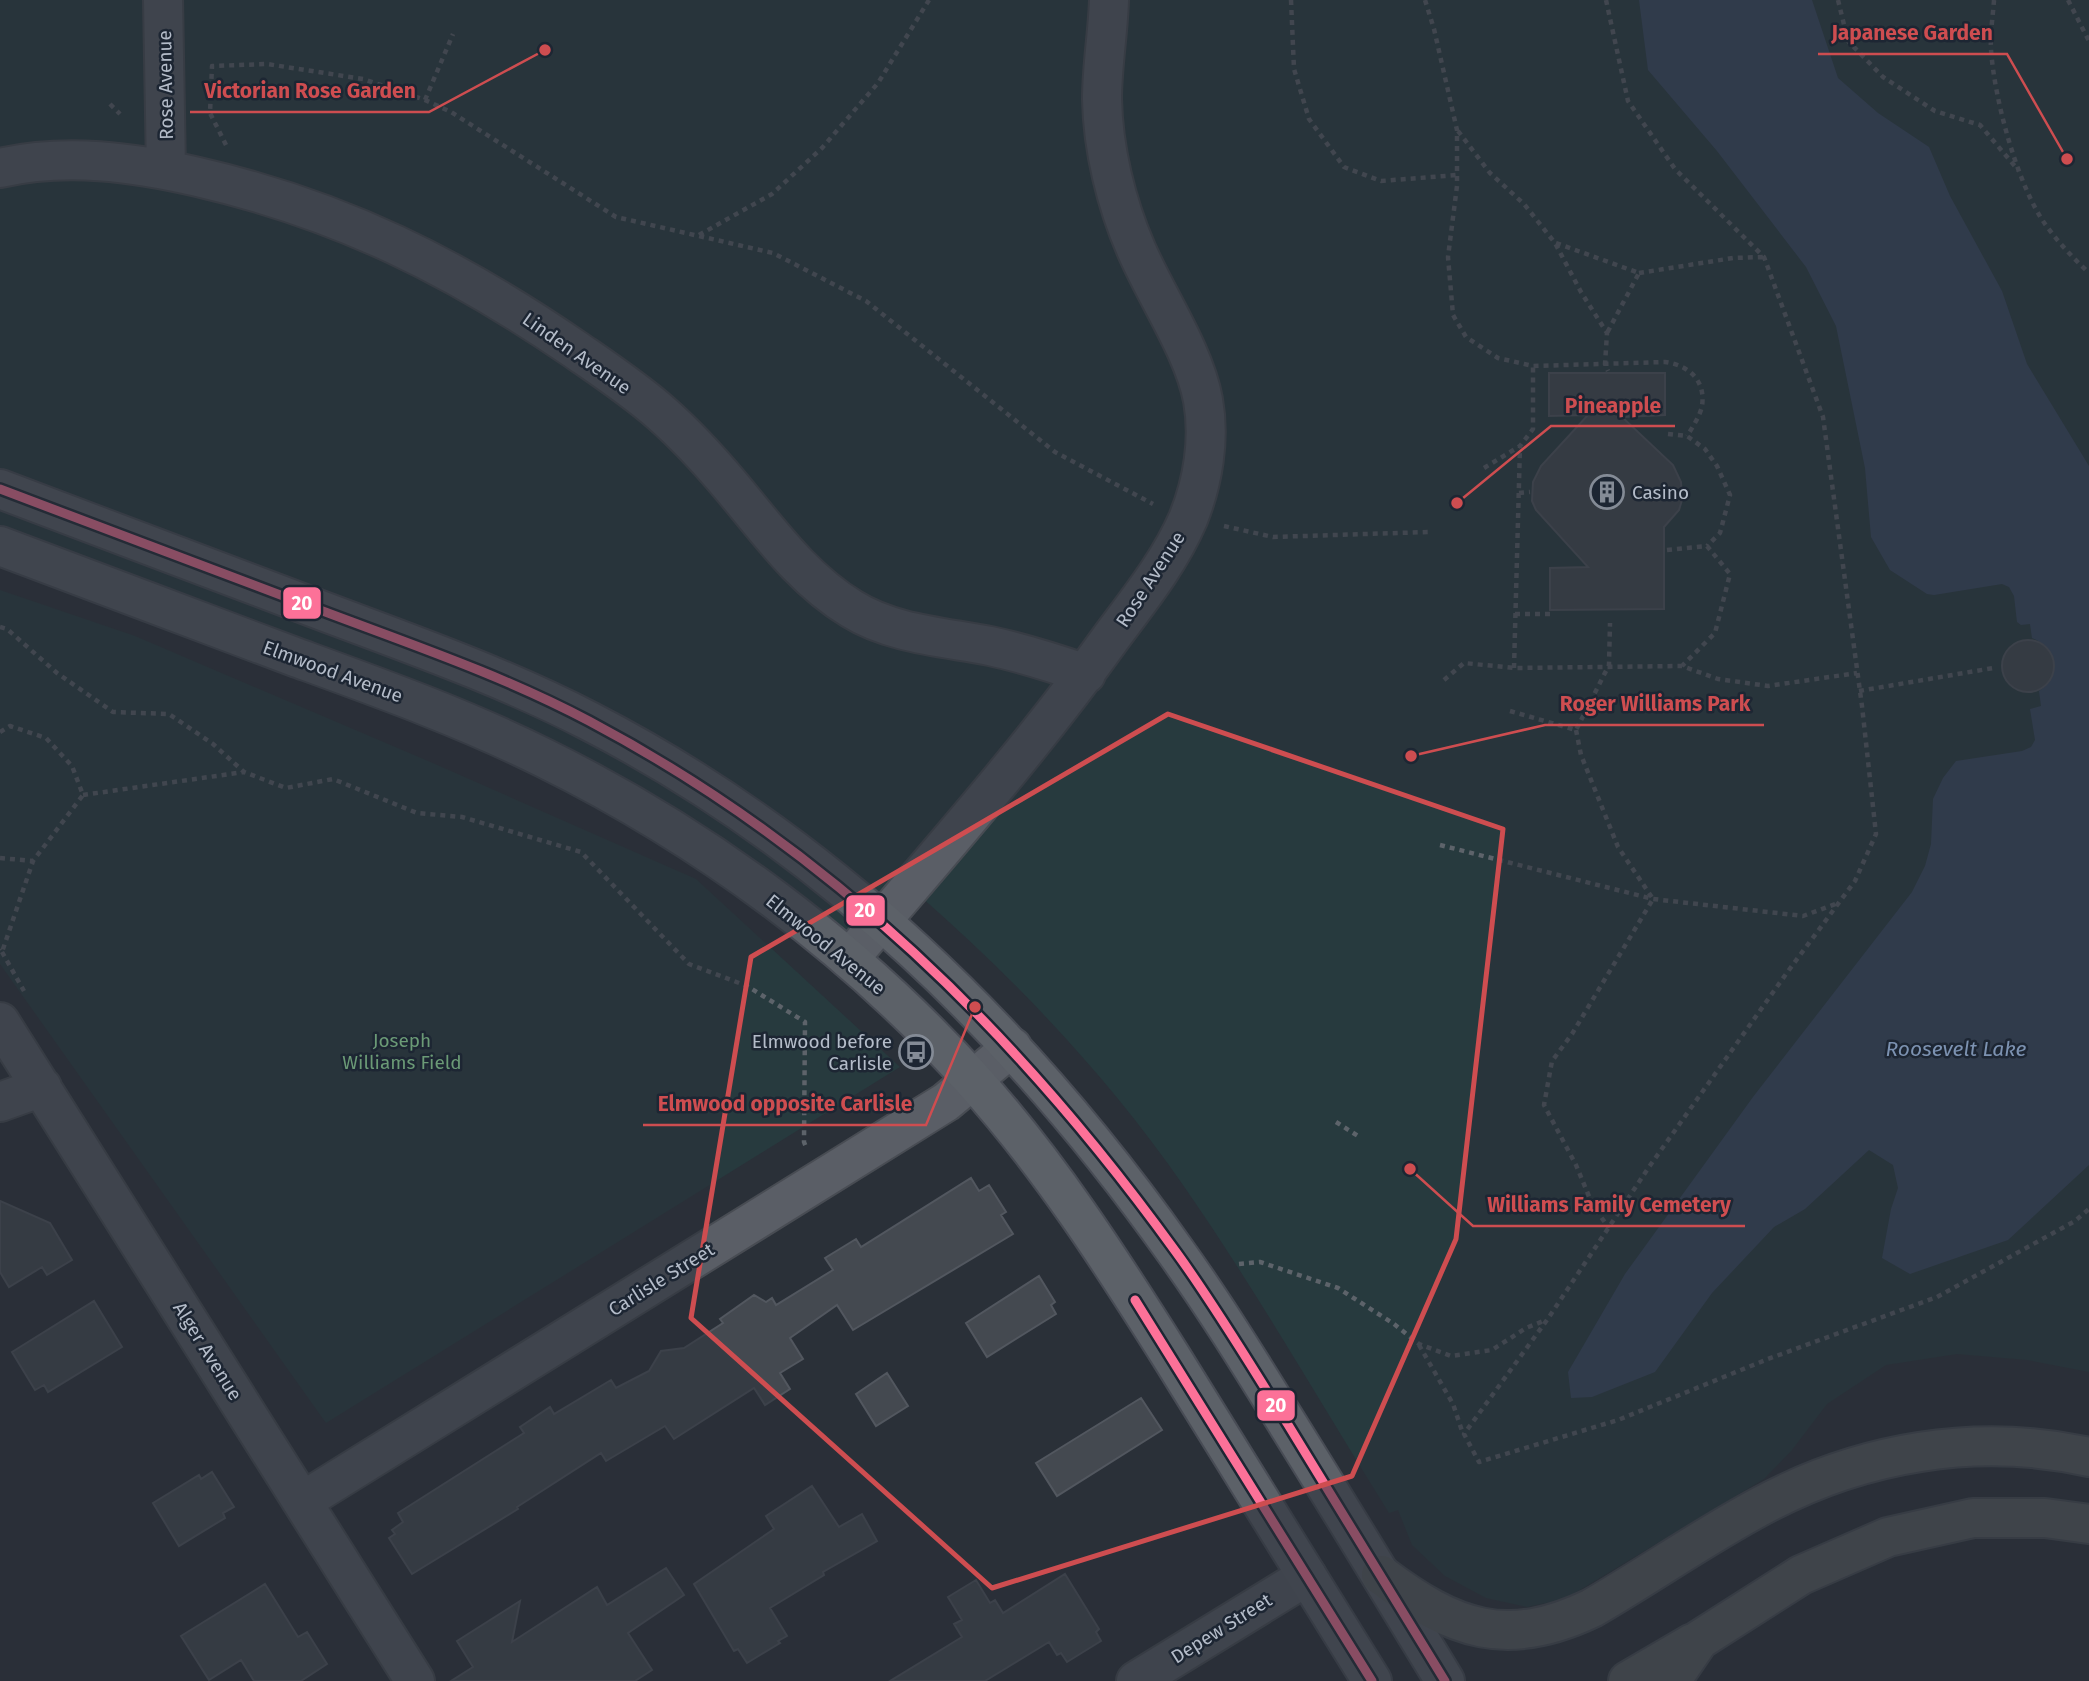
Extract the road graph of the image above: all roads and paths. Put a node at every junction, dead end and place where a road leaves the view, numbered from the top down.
1 (163, 0) edge
2 (929, 0) edge
3 (1109, 0) edge
4 (1291, 0) edge
5 (1425, 0) edge
6 (1606, 0) edge
7 (1838, 0) edge
8 (1994, 0) edge
9 (2068, 0) edge
10 (453, 34) dead end
11 (2089, 41) edge
12 (425, 100) junction
13 (110, 104) dead end
14 (120, 114) dead end
15 (1457, 130) junction
16 (224, 153) dead end
17 (0, 168) edge
18 (166, 170) junction
19 (1458, 174) junction
20 (2022, 174) junction
21 (698, 236) junction
22 (1555, 243) junction
23 (1764, 257) junction
24 (2089, 272) edge
25 (1639, 273) junction
26 (1607, 333) junction
27 (1605, 364) junction
28 (1533, 366) junction
29 (1608, 371) dead end
30 (1668, 434) dead end
31 (1687, 436) junction
32 (1520, 446) junction
33 (1484, 468) dead end
34 (0, 489) edge
35 (1530, 492) dead end
36 (1518, 493) junction
37 (1189, 516) junction
38 (1428, 532) dead end
39 (0, 546) edge
40 (1707, 546) junction
41 (1667, 550) dead end
42 (1515, 614) junction
43 (1553, 614) dead end
44 (1610, 623) dead end
45 (0, 627) edge
46 (1609, 665) junction
47 (1682, 666) junction
48 (1514, 668) junction
49 (1993, 668) dead end
50 (1857, 673) junction
51 (1086, 674) junction
52 (1444, 680) dead end
53 (1859, 691) junction
54 (1510, 711) dead end
55 (1576, 730) junction
56 (0, 732) edge
57 (244, 772) junction
58 (83, 795) junction
59 (1440, 845) dead end
60 (0, 858) edge
61 (33, 861) junction
62 (1653, 899) junction
63 (1839, 902) junction
64 (882, 920) junction
65 (0, 949) edge
66 (849, 960) junction
67 (0, 1022) edge
68 (1012, 1047) junction
69 (973, 1080) junction
70 (42, 1087) junction
71 (0, 1102) edge
72 (1336, 1122) dead end
73 (1358, 1136) dead end
74 (825, 1178) junction
75 (2089, 1209) edge
76 (1609, 1228) junction
77 (1239, 1264) dead end
78 (1547, 1320) junction
79 (1419, 1344) junction
80 (1464, 1434) junction
81 (2089, 1457) edge
82 (303, 1501) junction
83 (2089, 1524) edge
84 (1381, 1575) junction
85 (1307, 1576) junction
86 (1699, 1640) junction
87 (415, 1681) edge
88 (1136, 1681) edge
89 (1372, 1681) edge
90 (1445, 1681) edge
91 (1628, 1681) edge
92 (1671, 1681) edge

1 - 18 street, Rose Avenue
2 - 21 path
3 - 37 street, Rose Avenue
4 - 19 path
5 - 15 path
6 - 23 path
7 - 20 path
8 - 20 path
9 - 11 path
10 - 12 path
12 - 16 path
12 - 21 path
13 - 14 path
15 - 19 path
15 - 22 path
17 - 18 street, Linden Avenue
18 - 51 street, Linden Avenue
19 - 28 path
20 - 24 path
21 - 37 path
22 - 25 path
22 - 26 path
23 - 25 path
23 - 50 path
25 - 26 path
26 - 27 path
27 - 28 path
27 - 29 path
27 - 31 path
28 - 32 path
30 - 31 path
31 - 40 path
32 - 33 path
32 - 36 path
34 - 64 main road
35 - 36 path
36 - 42 path
37 - 38 path
37 - 51 street, Rose Avenue
39 - 66 main road, Elmwood Avenue
40 - 41 path
40 - 47 path
42 - 43 path
42 - 48 path
44 - 46 path
45 - 57 path
46 - 47 path
46 - 48 path
46 - 55 path
47 - 50 path
48 - 52 path
49 - 53 path
50 - 53 path
51 - 64 street, Rose Avenue
53 - 63 path
54 - 55 path
55 - 62 path
56 - 58 path
57 - 58 path
57 - 74 path
58 - 61 path
59 - 62 path
60 - 61 path
61 - 65 path
62 - 63 path
62 - 76 path
63 - 76 path
64 - 66 street, Rose Avenue
64 - 68 main road
66 - 69 main road, Elmwood Avenue
67 - 70 street, Alger Avenue
68 - 69 street, Carlisle Street
68 - 84 main road
69 - 74 street, Carlisle Street
69 - 85 main road, Elmwood Avenue
70 - 71 street
70 - 82 street, Alger Avenue
72 - 73 path
74 - 82 street, Carlisle Street
75 - 80 path
76 - 78 path
77 - 79 path
78 - 79 path
78 - 80 path
79 - 80 path
81 - 84 highway
82 - 87 street, Alger Avenue
83 - 86 highway
84 - 90 main road
85 - 88 street, Depew Street
85 - 89 main road, Elmwood Avenue
86 - 91 highway
86 - 92 highway

